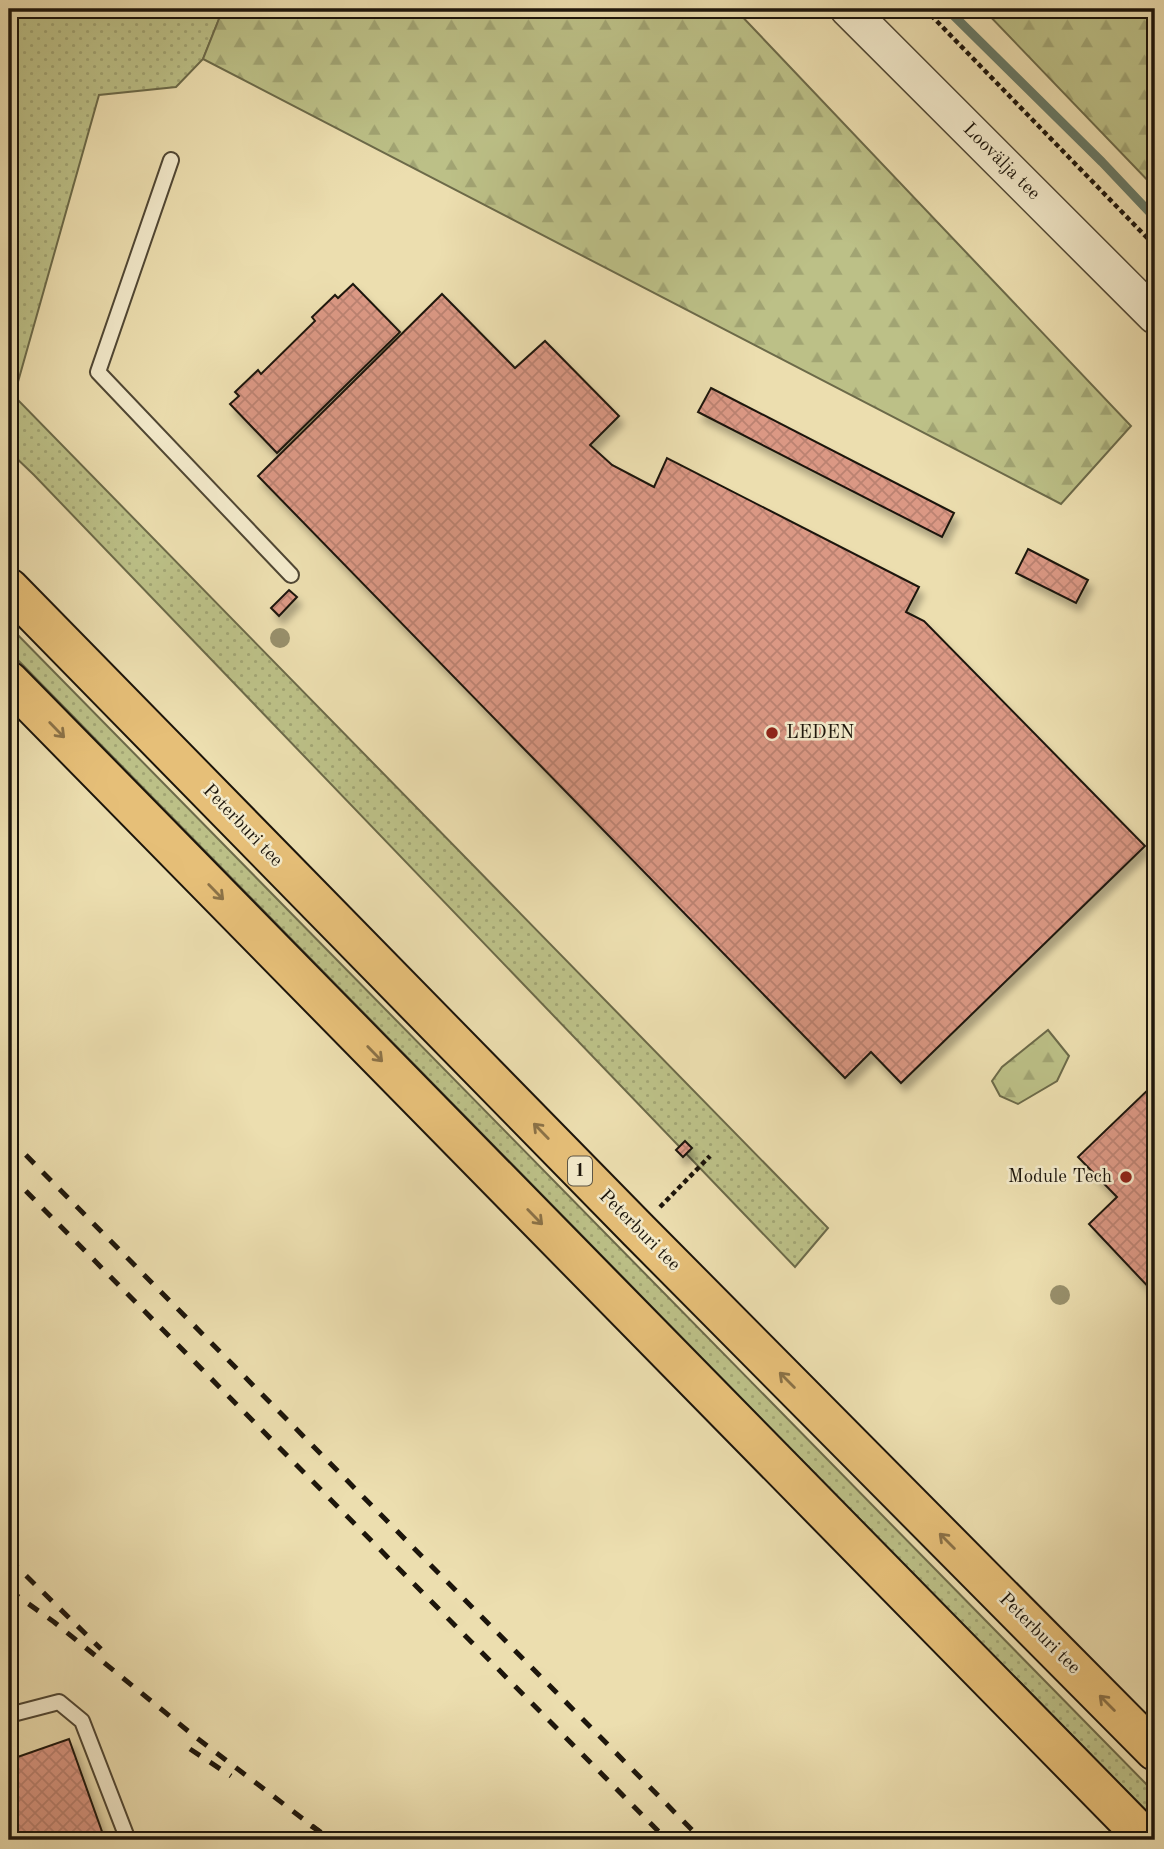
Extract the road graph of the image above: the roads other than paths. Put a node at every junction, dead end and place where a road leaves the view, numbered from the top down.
1 (848, 9) edge
2 (171, 160) dead end
3 (1155, 316) edge
4 (291, 575) dead end
5 (9, 588) edge
6 (9, 681) edge
7 (9, 1715) edge
8 (1155, 1751) edge
9 (128, 1840) edge
10 (1147, 1840) edge

1 - 3 street, Loovälja tee
2 - 4 lane
8 -> 5 highway, Peterburi tee / 1
6 -> 10 highway
7 - 9 lane

